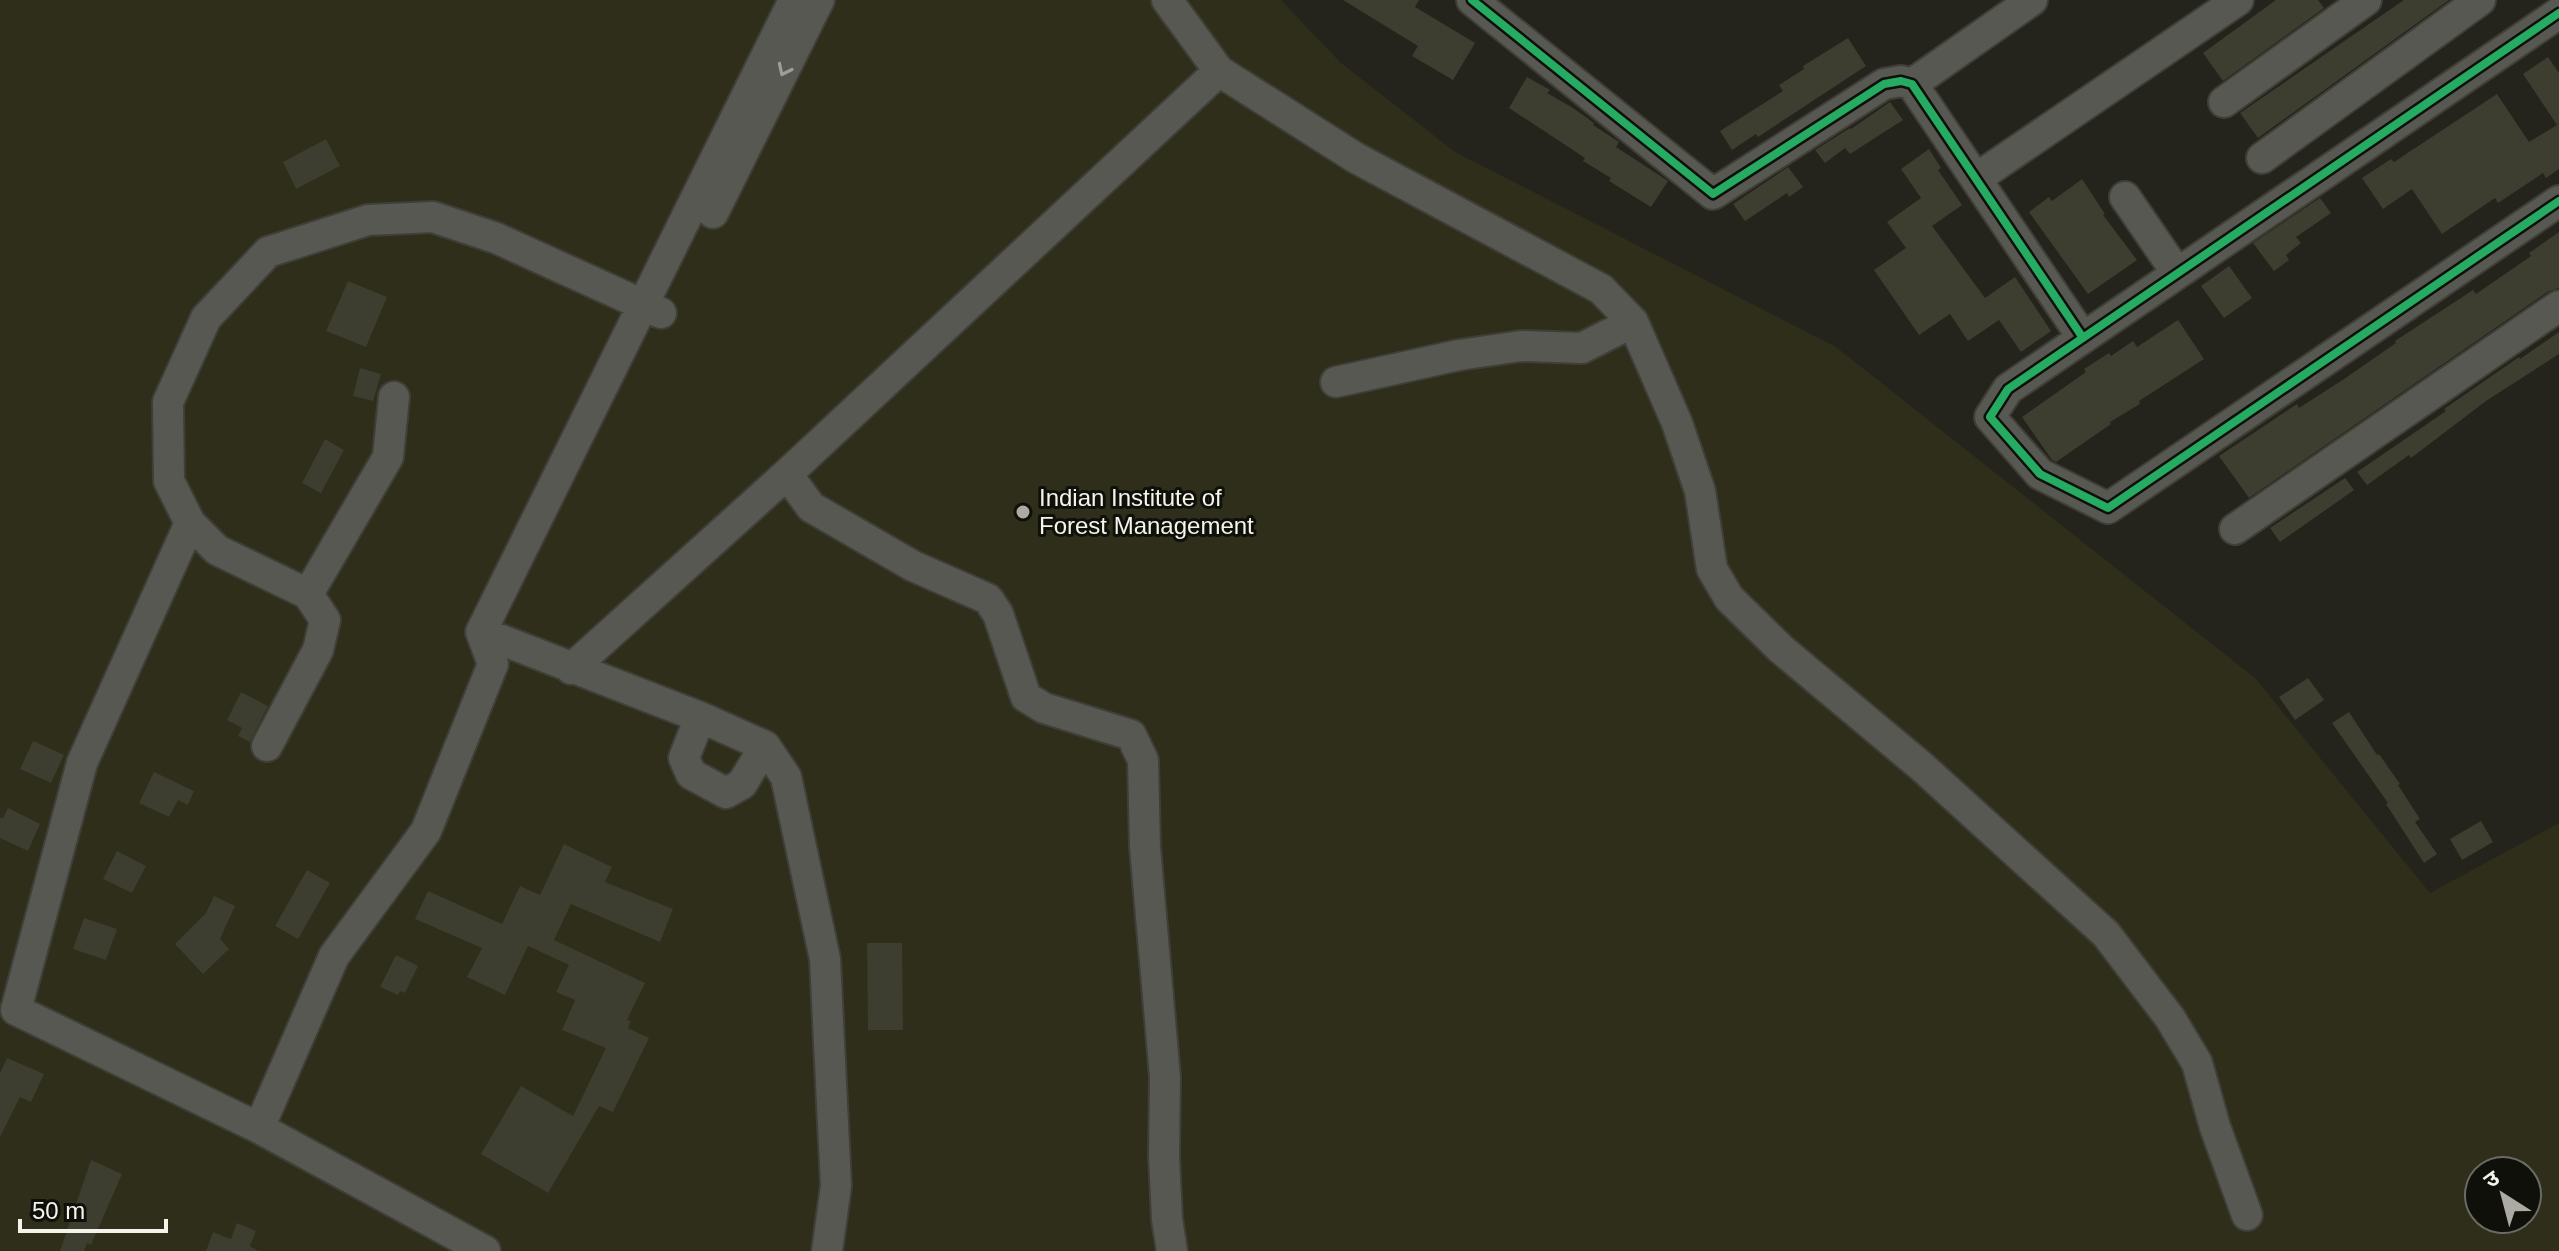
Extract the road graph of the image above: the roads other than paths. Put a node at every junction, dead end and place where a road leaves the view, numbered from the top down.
1 (794, 0) edge
2 (819, 0) edge
3 (1167, 0) edge
4 (1472, 0) edge
5 (2032, 0) edge
6 (2238, 0) edge
7 (2366, 0) edge
8 (2480, 0) edge
9 (2559, 13) edge
10 (1219, 71) junction
11 (1912, 84) junction
12 (2224, 102) dead end
13 (2262, 158) dead end
14 (1977, 178) junction
15 (2125, 197) dead end
16 (2559, 201) edge
17 (2177, 273) junction
18 (2559, 306) edge
19 (654, 309) junction
20 (1633, 322) junction
21 (2083, 338) junction
22 (1336, 382) dead end
23 (394, 397) dead end
24 (787, 474) junction
25 (190, 523) junction
26 (2235, 529) dead end
27 (308, 594) junction
28 (491, 636) junction
29 (571, 669) junction
30 (700, 717) junction
31 (267, 746) dead end
32 (765, 746) junction
33 (259, 1128) junction
34 (2247, 1215) dead end
35 (485, 1251) edge
36 (827, 1251) edge
37 (1172, 1251) edge

1 - 19 street
2 -> 19 street
3 - 10 street
4 - 11 street
5 - 11 street
6 - 14 street
7 - 12 street
8 - 13 street
9 - 17 street
10 - 20 street
10 - 24 street
11 - 14 street
14 - 21 street
15 - 17 street
16 - 21 street
17 - 21 street
18 - 26 street
19 - 25 street
19 - 28 street
20 - 22 street
20 - 34 street
23 - 27 street
24 - 29 street
24 - 37 street
25 - 27 street
25 - 33 street
27 - 31 street
28 - 29 street
28 - 33 street
29 - 30 street
30 - 32 street
30 - 32 street
32 - 36 street
33 - 35 street

